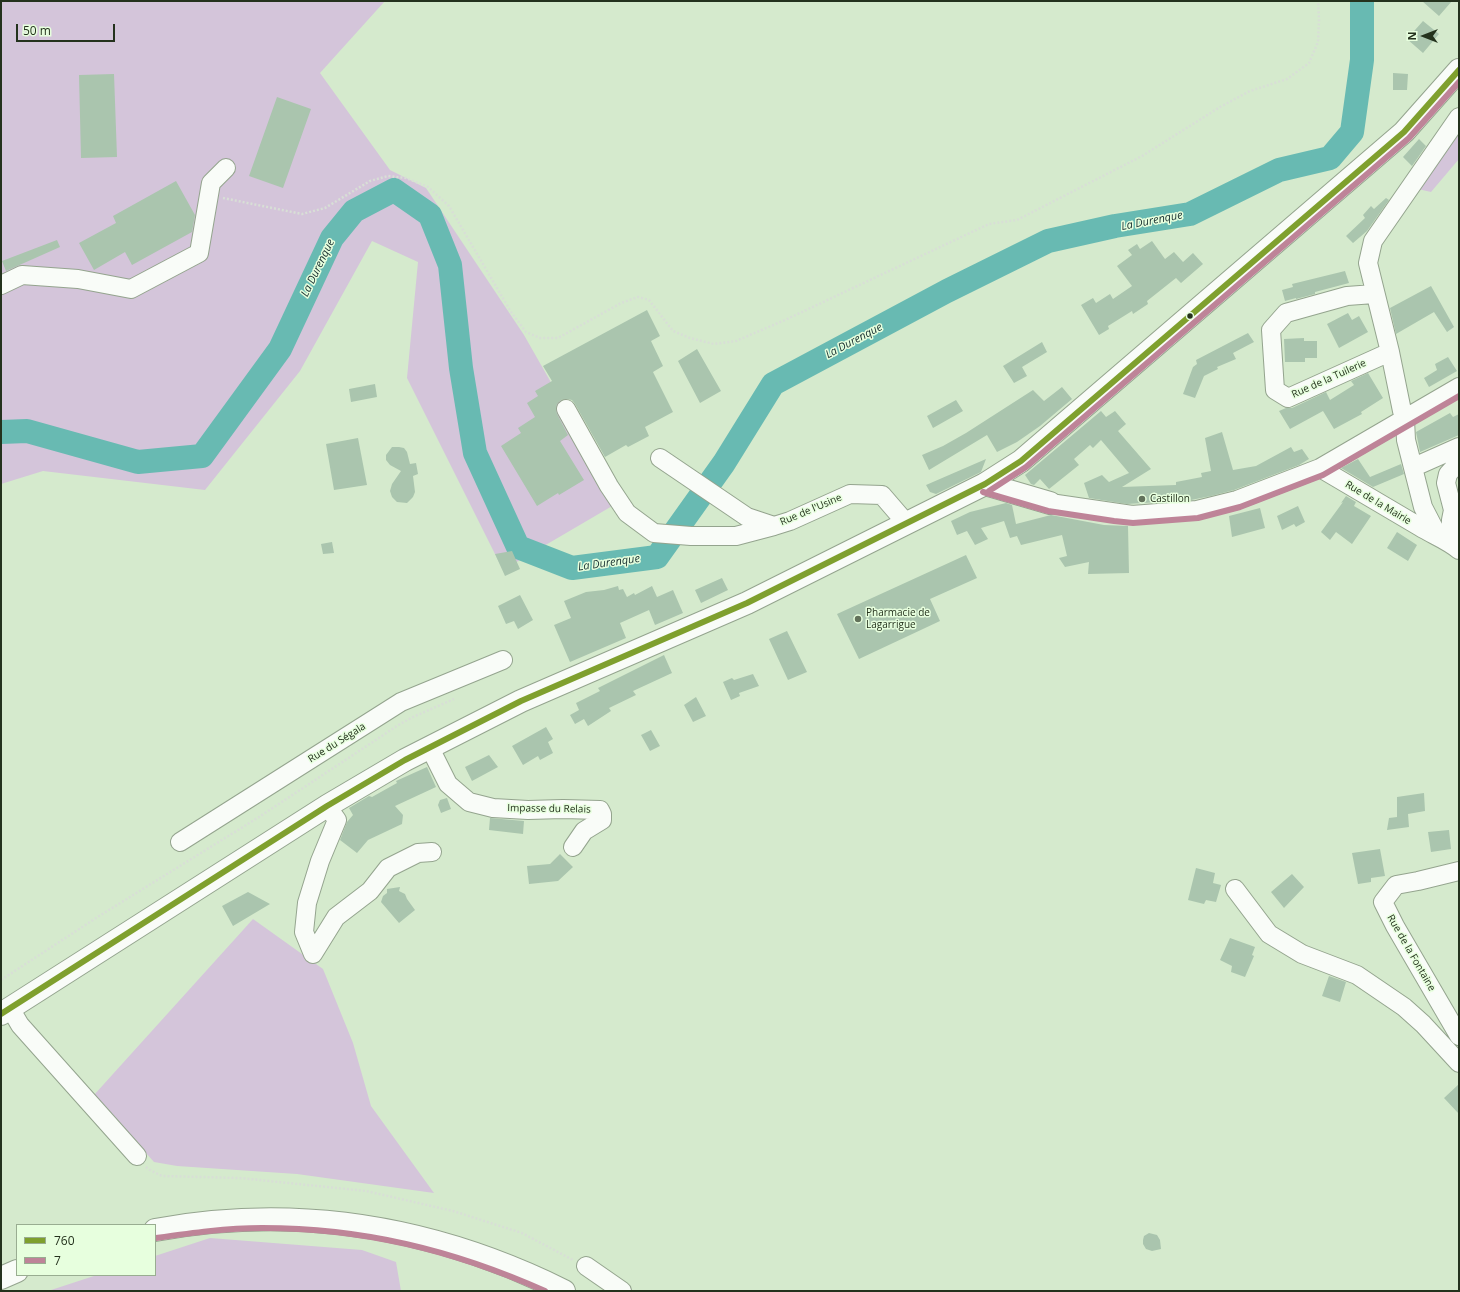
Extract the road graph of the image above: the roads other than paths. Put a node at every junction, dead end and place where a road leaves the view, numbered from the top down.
1 (1459, 70) edge
2 (1459, 117) edge
3 (226, 168) dead end
4 (1, 285) edge
5 (1374, 294) junction
6 (1390, 352) junction
7 (1459, 387) edge
8 (566, 409) dead end
9 (1405, 420) junction
10 (1459, 447) edge
11 (660, 458) dead end
12 (1459, 462) edge
13 (1414, 467) junction
14 (1320, 468) junction
15 (985, 484) junction
16 (1050, 503) joint
17 (1456, 509) edge
18 (907, 524) junction
19 (774, 526) junction
20 (1449, 543) edge
21 (503, 660) dead end
22 (430, 748) junction
23 (327, 806) junction
24 (180, 842) dead end
25 (573, 847) dead end
26 (432, 852) dead end
27 (1459, 871) edge
28 (1235, 889) dead end
29 (5, 1011) edge
30 (1459, 1036) edge
31 (1459, 1064) edge
32 (137, 1156) road end
33 (156, 1230) edge
34 (586, 1266) road end
35 (16, 1271) edge
36 (1, 1278) edge
37 (564, 1291) edge
38 (622, 1291) edge

1 - 15 main road
2 - 5 street
3 - 4 street
5 - 6 street
5 - 6 street, Rue de la Tuilerie
6 - 9 street
7 - 9 street
8 - 19 street, Rue de l'Usine
9 - 13 street, Rue de la Mairie
9 - 14 street
10 - 13 street
11 - 19 street, Rue de l'Usine
12 - 17 street
13 - 20 street, Rue de la Mairie
14 - 16 street
14 - 20 street, Rue de la Mairie
15 - 16 main road
15 - 18 main road
17 - 20 street
18 - 19 street, Rue de l'Usine
18 - 22 main road
21 - 24 street, Rue du Ségala
22 - 23 main road
22 - 25 street, Impasse du Relais
23 - 26 street
23 - 29 main road
27 - 30 street, Rue de la Fontaine
28 - 31 street
29 - 32 street
33 - 37 main road
34 - 38 street
35 - 36 main road

